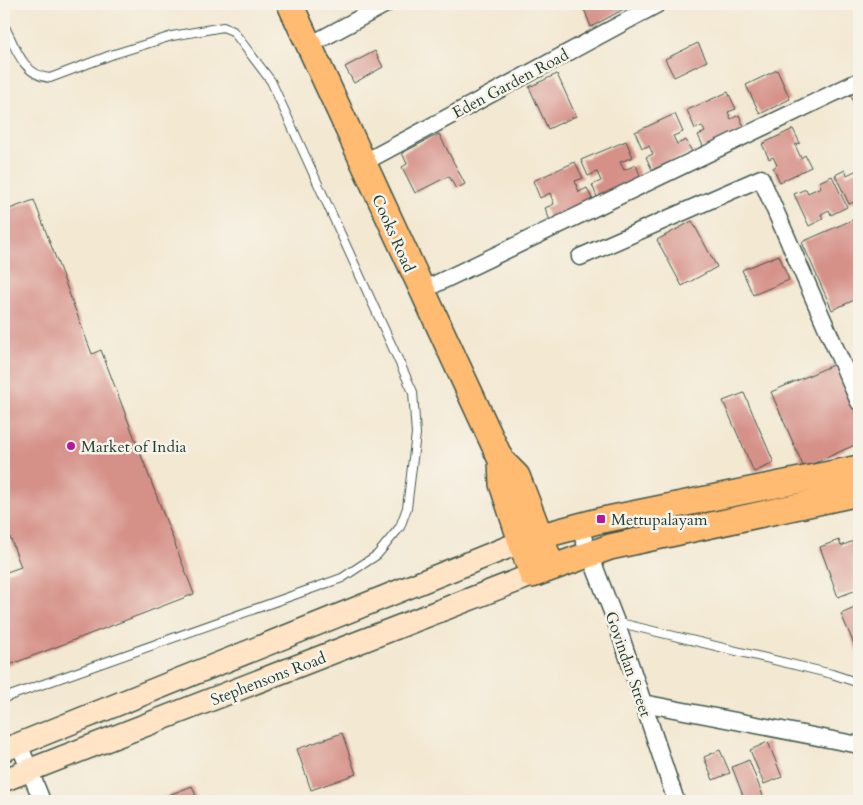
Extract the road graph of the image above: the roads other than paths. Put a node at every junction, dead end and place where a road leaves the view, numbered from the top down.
1 (290, 4) edge
2 (386, 4) edge
3 (658, 4) edge
4 (4, 25) edge
5 (310, 45) junction
6 (859, 81) edge
7 (362, 162) junction
8 (580, 257) dead end
9 (421, 291) junction
10 (859, 402) edge
11 (859, 468) edge
12 (859, 493) edge
13 (579, 527) junction
14 (531, 539) junction
15 (588, 554) junction
16 (542, 571) junction
17 (616, 622) junction
18 (859, 683) edge
19 (4, 698) edge
20 (643, 703) junction
21 (859, 745) edge
22 (12, 747) edge
23 (29, 771) junction
24 (4, 780) edge
25 (42, 801) edge
26 (676, 801) edge

1 - 5 main road, Cooks Road
2 - 5 street
3 - 7 street, Eden Garden Road
4 - 19 lane
5 - 7 main road, Cooks Road
6 - 9 street
7 - 9 main road, Cooks Road
8 - 10 street
9 - 14 main road, Cooks Road
11 - 13 main road
12 - 15 main road
13 - 14 main road
13 - 15 street, Govindan Street
14 - 16 main road, Cooks Road
14 - 22 main road, Stephensons Road
15 - 16 main road
15 - 17 street, Govindan Street
16 - 23 main road, Stephensons Road
17 - 18 lane
17 - 20 street, Govindan Street
20 - 21 street
20 - 26 street, Govindan Street
22 - 23 street
23 - 24 main road, Stephensons Road
23 - 25 street

